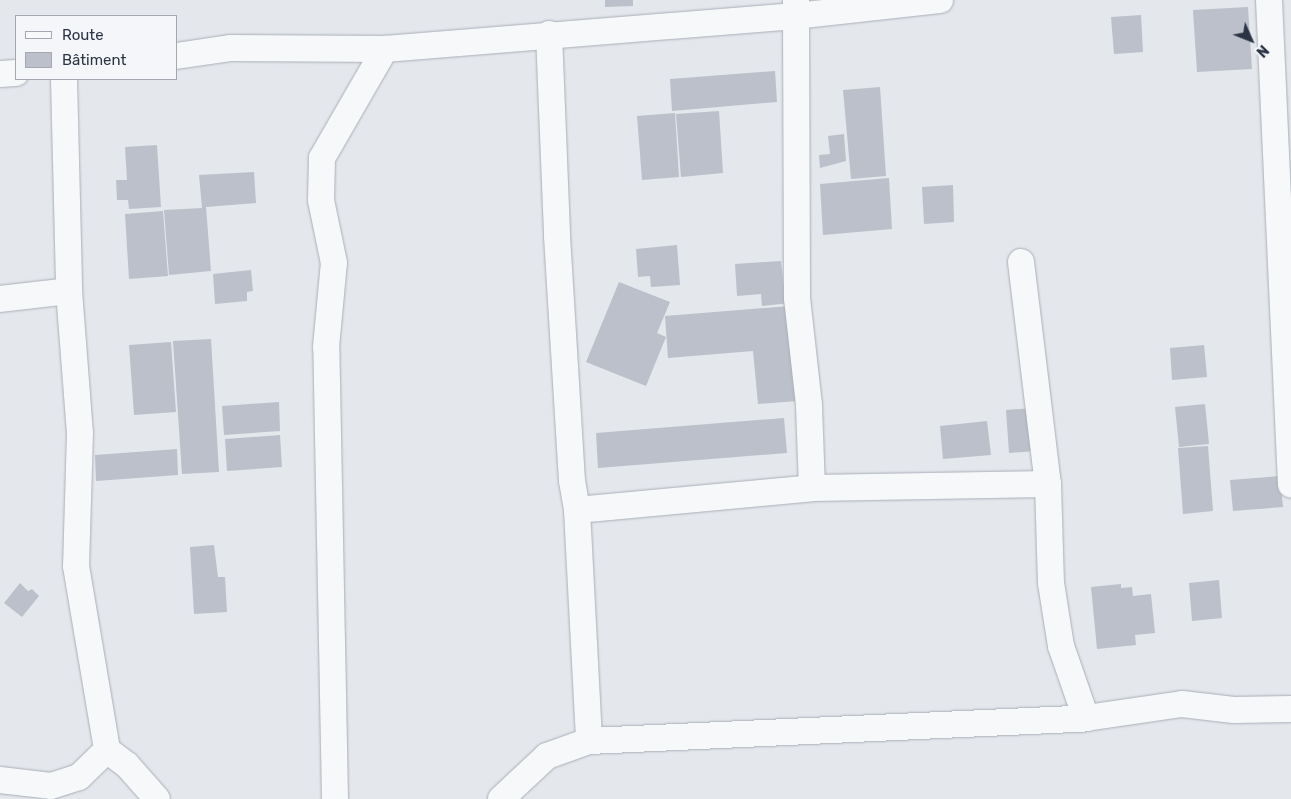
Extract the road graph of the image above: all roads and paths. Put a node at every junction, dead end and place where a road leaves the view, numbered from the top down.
1 (940, 0) edge
2 (1270, 0) edge
3 (796, 8) edge
4 (549, 34) junction
5 (385, 49) junction
6 (178, 56) edge
7 (15, 73) edge
8 (0, 74) edge
9 (64, 80) edge
10 (1021, 262) dead end
11 (69, 291) junction
12 (0, 299) edge
13 (1048, 484) junction
14 (1291, 485) edge
15 (812, 488) junction
16 (577, 510) junction
17 (1291, 709) edge
18 (1086, 718) junction
19 (589, 741) junction
20 (107, 750) junction
21 (0, 780) edge
22 (157, 799) edge
23 (335, 799) edge
24 (501, 799) edge

1 - 3 street
2 - 14 street
3 - 4 street
3 - 15 street
4 - 5 street
4 - 16 street
5 - 6 street
5 - 23 street
7 - 8 street
9 - 11 street
10 - 13 street
11 - 12 street
11 - 20 street
13 - 15 street
13 - 18 street
15 - 16 street
16 - 19 street
17 - 18 street
18 - 19 street
19 - 24 street
20 - 21 street
20 - 22 street

